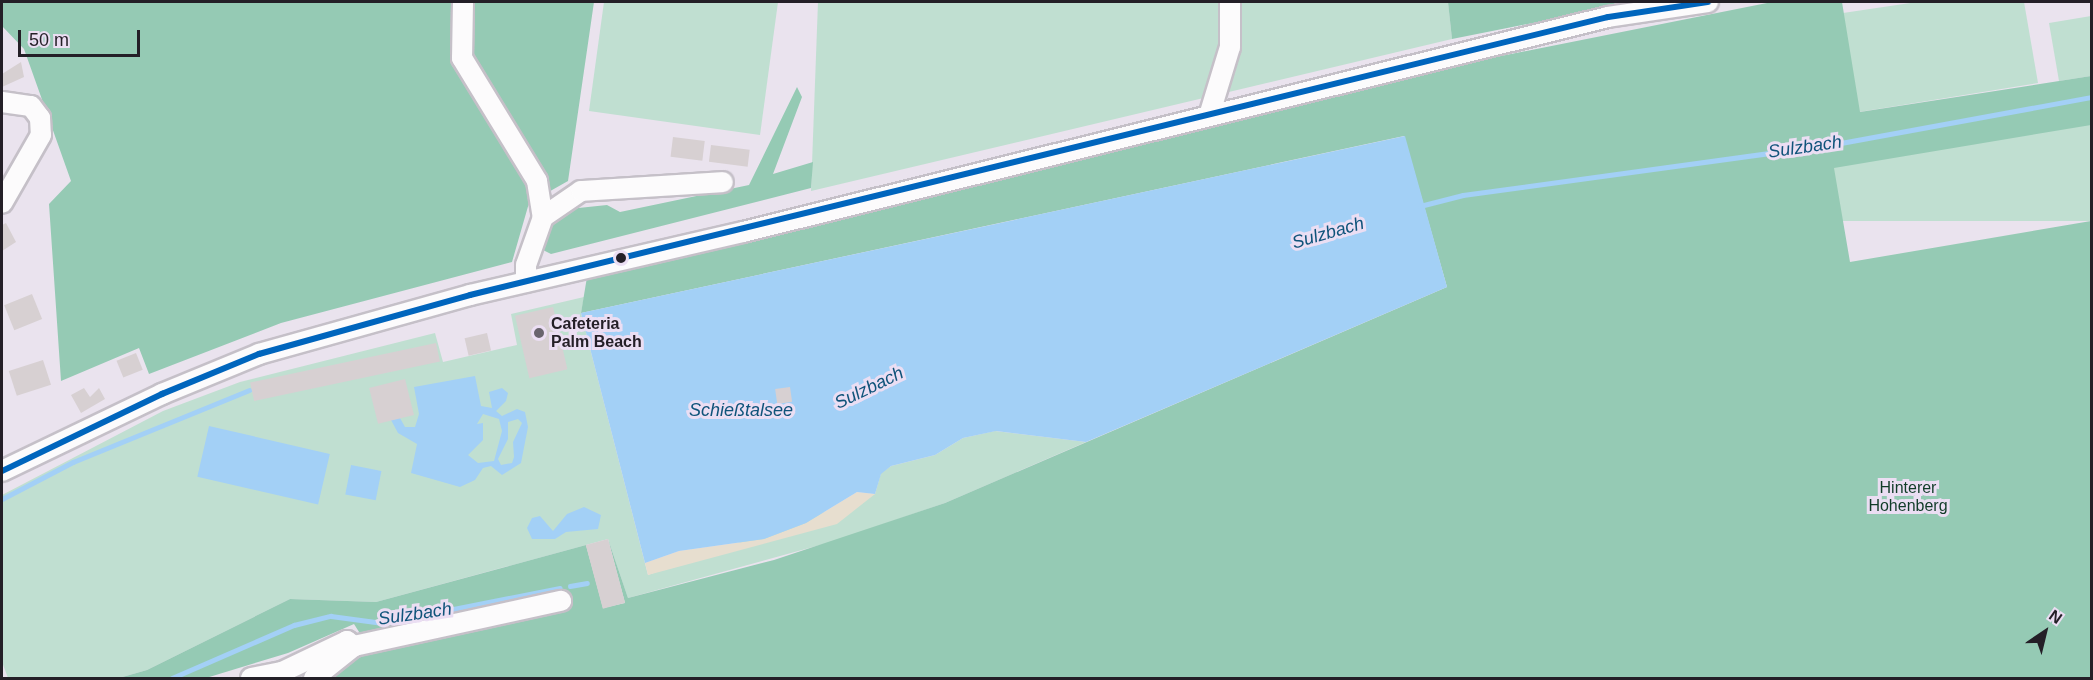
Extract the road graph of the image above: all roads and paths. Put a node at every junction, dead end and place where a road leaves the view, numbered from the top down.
1 (463, 2) edge
2 (1230, 2) edge
3 (1640, 2) edge
4 (1708, 2) edge
5 (1608, 17) junction
6 (2, 102) edge
7 (1209, 116) junction
8 (723, 182) dead end
9 (2, 203) edge
10 (543, 217) junction
11 (526, 282) junction
12 (2, 471) edge
13 (561, 601) dead end
14 (354, 646) junction
15 (278, 676) edge
16 (251, 678) edge
17 (314, 678) edge

1 - 10 street
2 - 7 street
3 - 5 street
4 - 5 street
5 - 7 street
6 - 9 street
7 - 11 street
8 - 10 street
10 - 11 street
11 - 12 street
13 - 14 street
14 - 15 street
14 - 17 street
15 - 16 street

